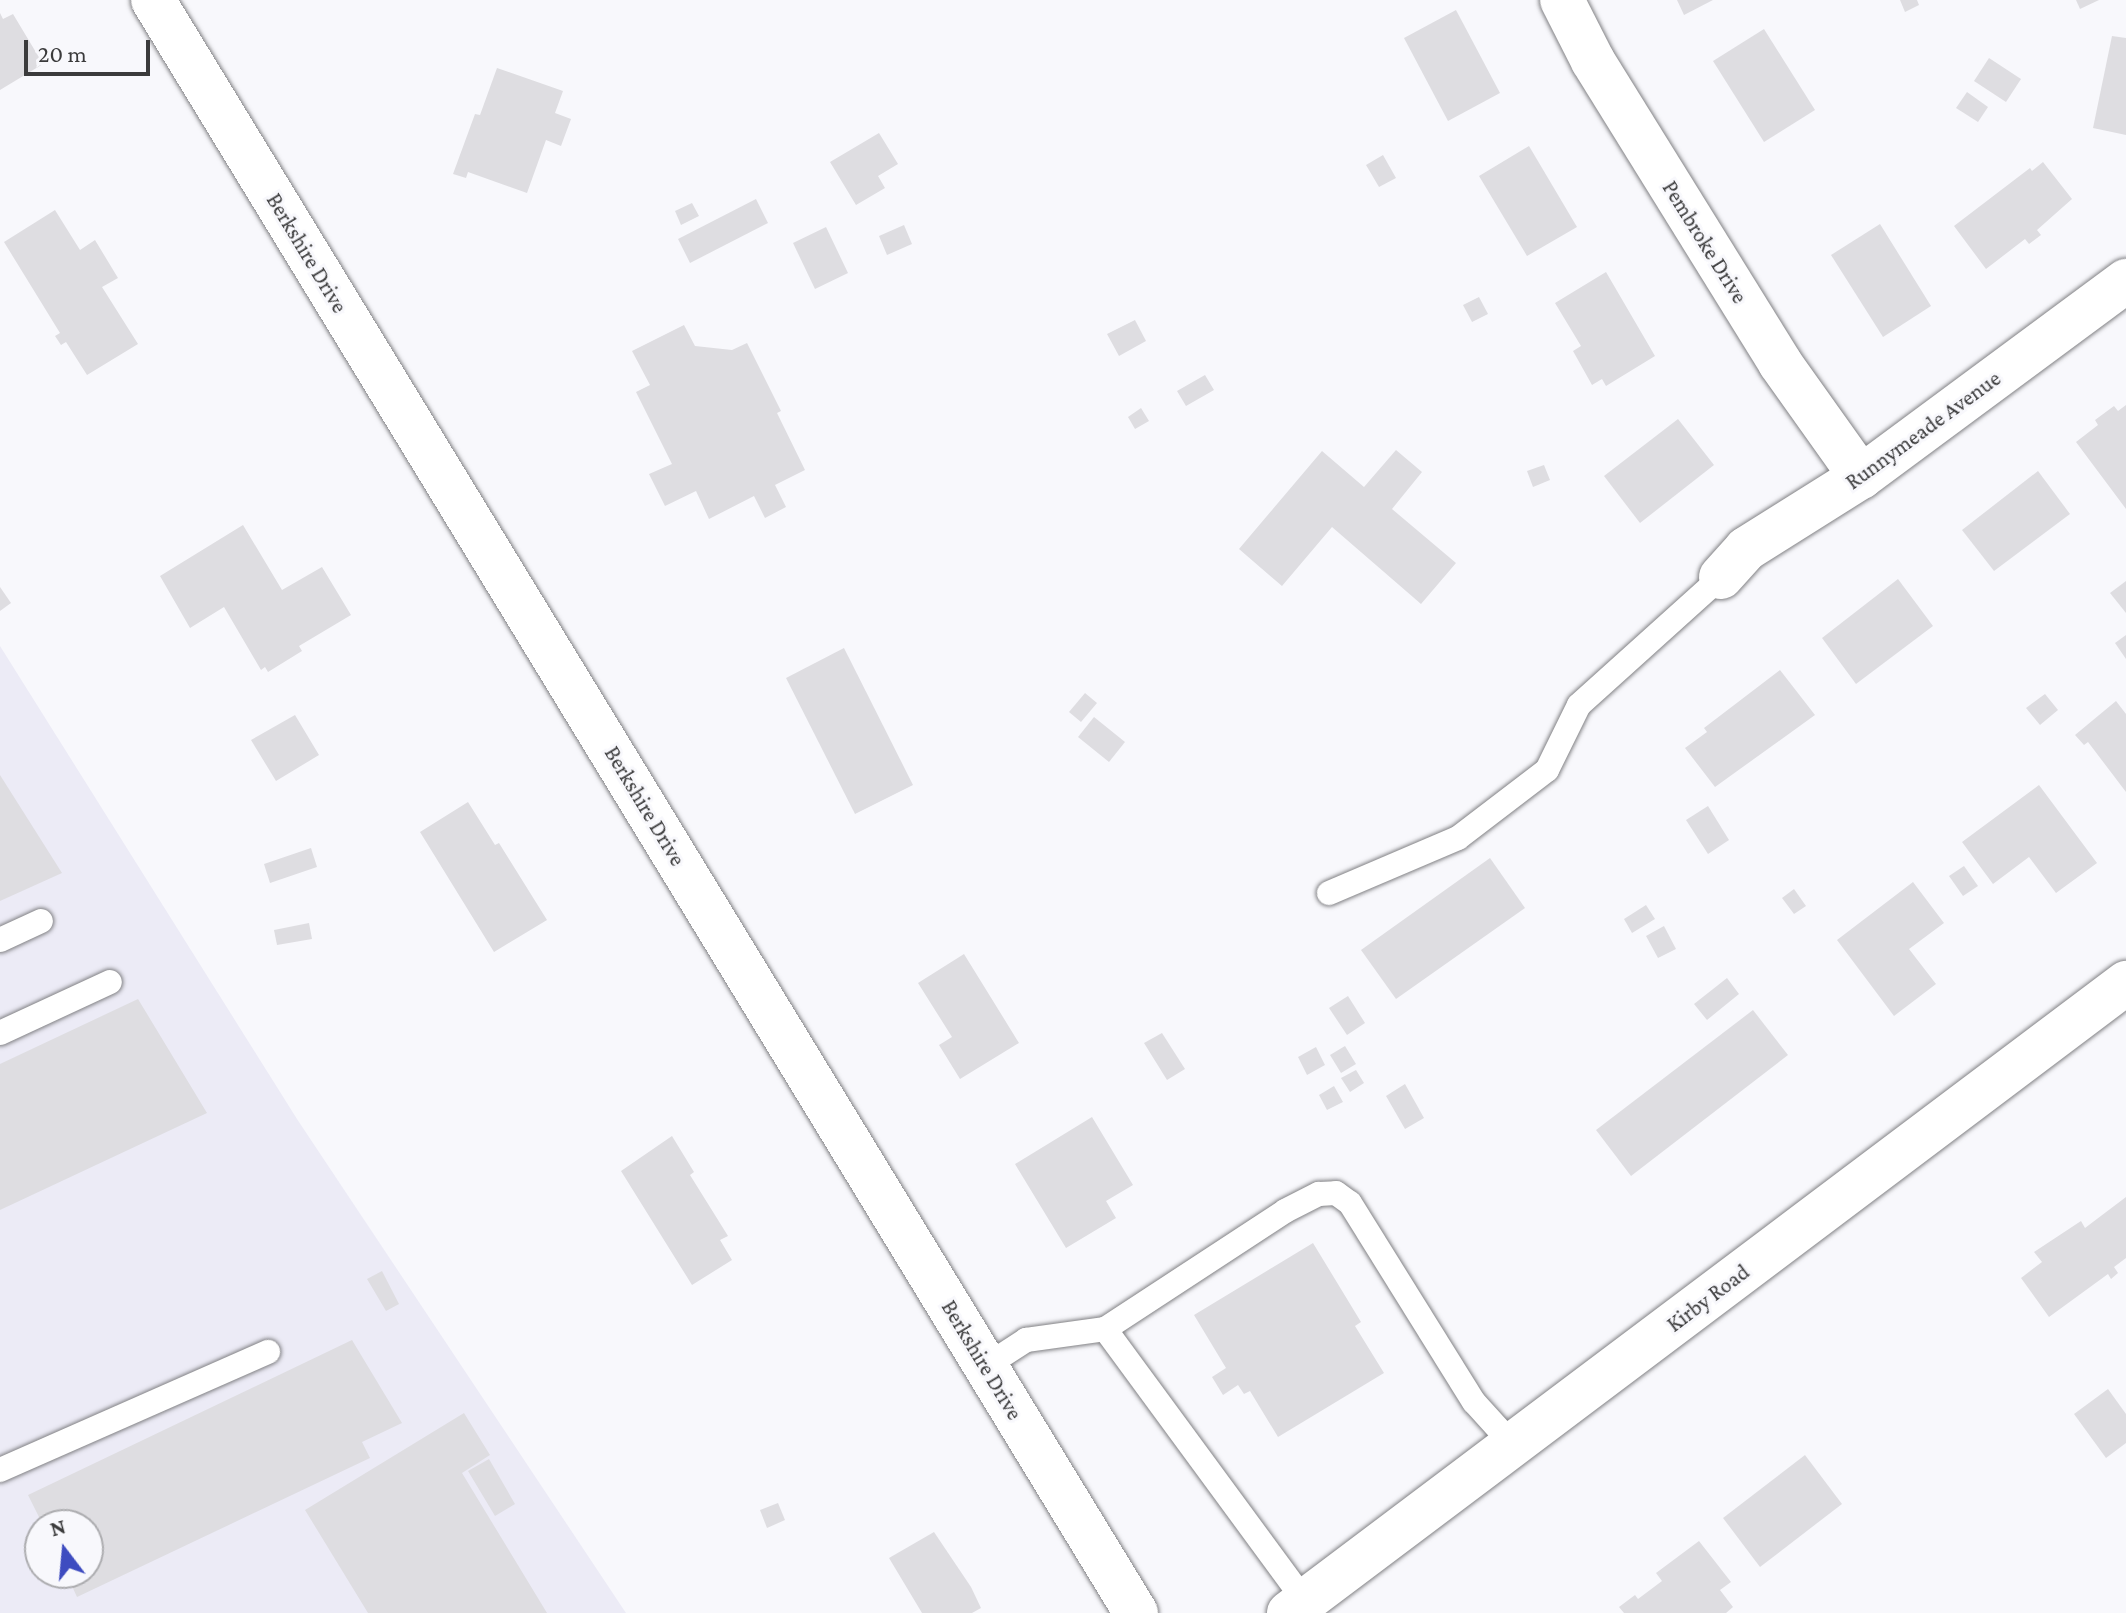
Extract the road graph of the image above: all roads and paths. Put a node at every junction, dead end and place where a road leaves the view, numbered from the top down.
1 (1562, 0) edge
2 (166, 4) edge
3 (2126, 281) edge
4 (1861, 477) junction
5 (1721, 577) joint
6 (1329, 893) dead end
7 (41, 921) dead end
8 (0, 940) edge
9 (110, 982) dead end
10 (2126, 983) edge
11 (0, 1033) edge
12 (1105, 1329) junction
13 (268, 1352) dead end
14 (986, 1366) junction
15 (1513, 1445) junction
16 (0, 1470) edge
17 (1297, 1607) edge
18 (1136, 1613) edge

1 - 4 street, Pembroke Drive
2 - 14 street, Berkshire Drive
3 - 4 street, Runnymeade Avenue
4 - 5 street, Runnymeade Avenue
5 - 6 lane
7 - 8 lane
9 - 11 lane
10 - 15 street, Kirby Road
12 - 14 lane
12 - 15 lane
12 - 17 lane
13 - 16 lane
14 - 18 street, Berkshire Drive
15 - 17 street, Kirby Road

